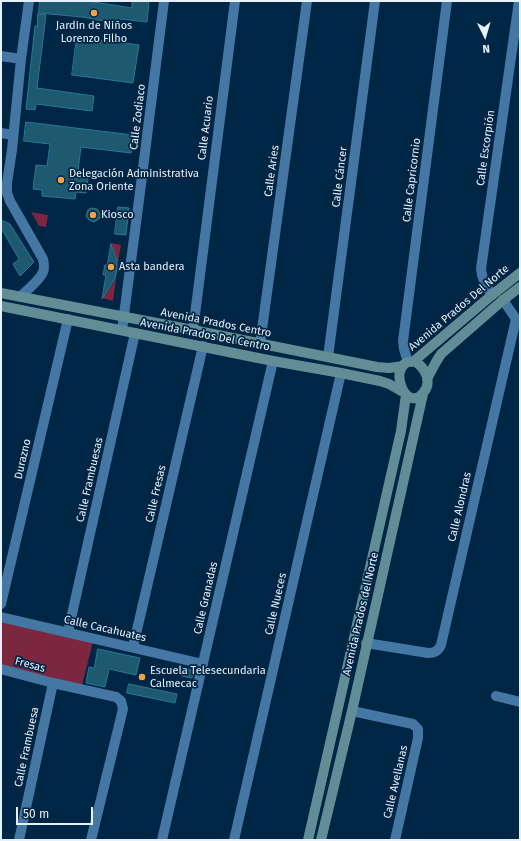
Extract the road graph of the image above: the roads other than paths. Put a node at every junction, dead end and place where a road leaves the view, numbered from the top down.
1 (29, 1) edge
2 (164, 1) edge
3 (235, 1) edge
4 (307, 1) edge
5 (375, 1) edge
6 (448, 1) edge
7 (519, 1) edge
8 (1, 56) edge
9 (21, 59) junction
10 (1, 133) edge
11 (13, 134) junction
12 (520, 272) edge
13 (520, 287) edge
14 (1, 293) edge
15 (492, 295) junction
16 (20, 297) junction
17 (503, 300) junction
18 (1, 306) edge
19 (124, 317) junction
20 (68, 319) junction
21 (122, 330) junction
22 (192, 330) junction
23 (135, 333) junction
24 (260, 344) junction
25 (203, 346) junction
26 (328, 357) junction
27 (273, 360) junction
28 (408, 363) junction
29 (341, 372) junction
30 (427, 379) junction
31 (405, 394) junction
32 (423, 394) junction
33 (1, 604) edge
34 (1, 617) edge
35 (68, 632) junction
36 (366, 643) junction
37 (133, 647) junction
38 (203, 664) junction
39 (1, 669) edge
40 (346, 671) junction
41 (359, 674) junction
42 (53, 683) junction
43 (496, 696) dead end
44 (520, 702) edge
45 (352, 711) junction
46 (19, 840) edge
47 (91, 840) edge
48 (162, 840) edge
49 (234, 840) edge
50 (308, 840) edge
51 (321, 840) edge
52 (395, 840) edge

1 - 9 street
2 - 19 street, Calle Zodiaco
3 - 22 street, Calle Acuario
4 - 24 street, Calle Aries
5 - 26 street, Calle Cáncer
6 - 28 street, Calle Capricornio
7 - 15 street, Calle Escorpión
8 - 9 street
9 - 11 street
10 - 11 street
11 - 16 street
12 - 15 main road, Avenida Prados Del Norte
13 - 17 main road, Avenida Prados Del Norte
14 - 16 main road, Avenida Prados Centro
15 - 28 main road, Avenida Prados Del Norte
16 - 19 main road, Avenida Prados Centro
17 - 30 main road, Avenida Prados Del Norte
17 - 36 street, Calle Alondras
18 - 20 main road, Avenida Prados Del Centro
19 - 21 street, Calle Zodiaco
19 - 22 main road, Avenida Prados Centro
20 - 21 main road, Avenida Prados Del Centro
20 - 33 street, Durazno
21 - 23 main road, Avenida Prados Del Centro
22 - 24 main road, Avenida Prados Centro
23 - 25 main road, Avenida Prados Del Centro
23 - 35 street, Calle Frambuesas
24 - 26 main road, Avenida Prados Centro
25 - 27 main road, Avenida Prados Del Centro
25 - 37 street, Calle Fresas
26 - 28 main road, Avenida Prados Centro
27 - 29 main road, Avenida Prados Del Centro
27 - 38 street, Calle Granadas
28 - 30 main road
28 - 31 main road
29 - 31 main road, Avenida Prados Del Centro
29 - 49 street, Calle Nueces
30 - 32 main road
31 - 32 main road
31 - 40 main road, Avenida Prados del Norte
32 - 36 main road, Avenida Prados del Norte
34 - 35 street, Calle Cacahuates
35 - 37 street, Calle Cacahuates
36 - 41 main road, Avenida Prados del Norte
37 - 38 street, Calle Cacahuates
38 - 48 street, Calle Granadas
39 - 42 street, Fresas
40 - 41 street
40 - 50 main road, Avenida Prados del Norte
41 - 45 main road, Avenida Prados del Norte
42 - 46 street, Calle Frambuesa
42 - 47 street
43 - 44 street
45 - 51 main road, Avenida Prados del Norte
45 - 52 street, Calle Avellanas

